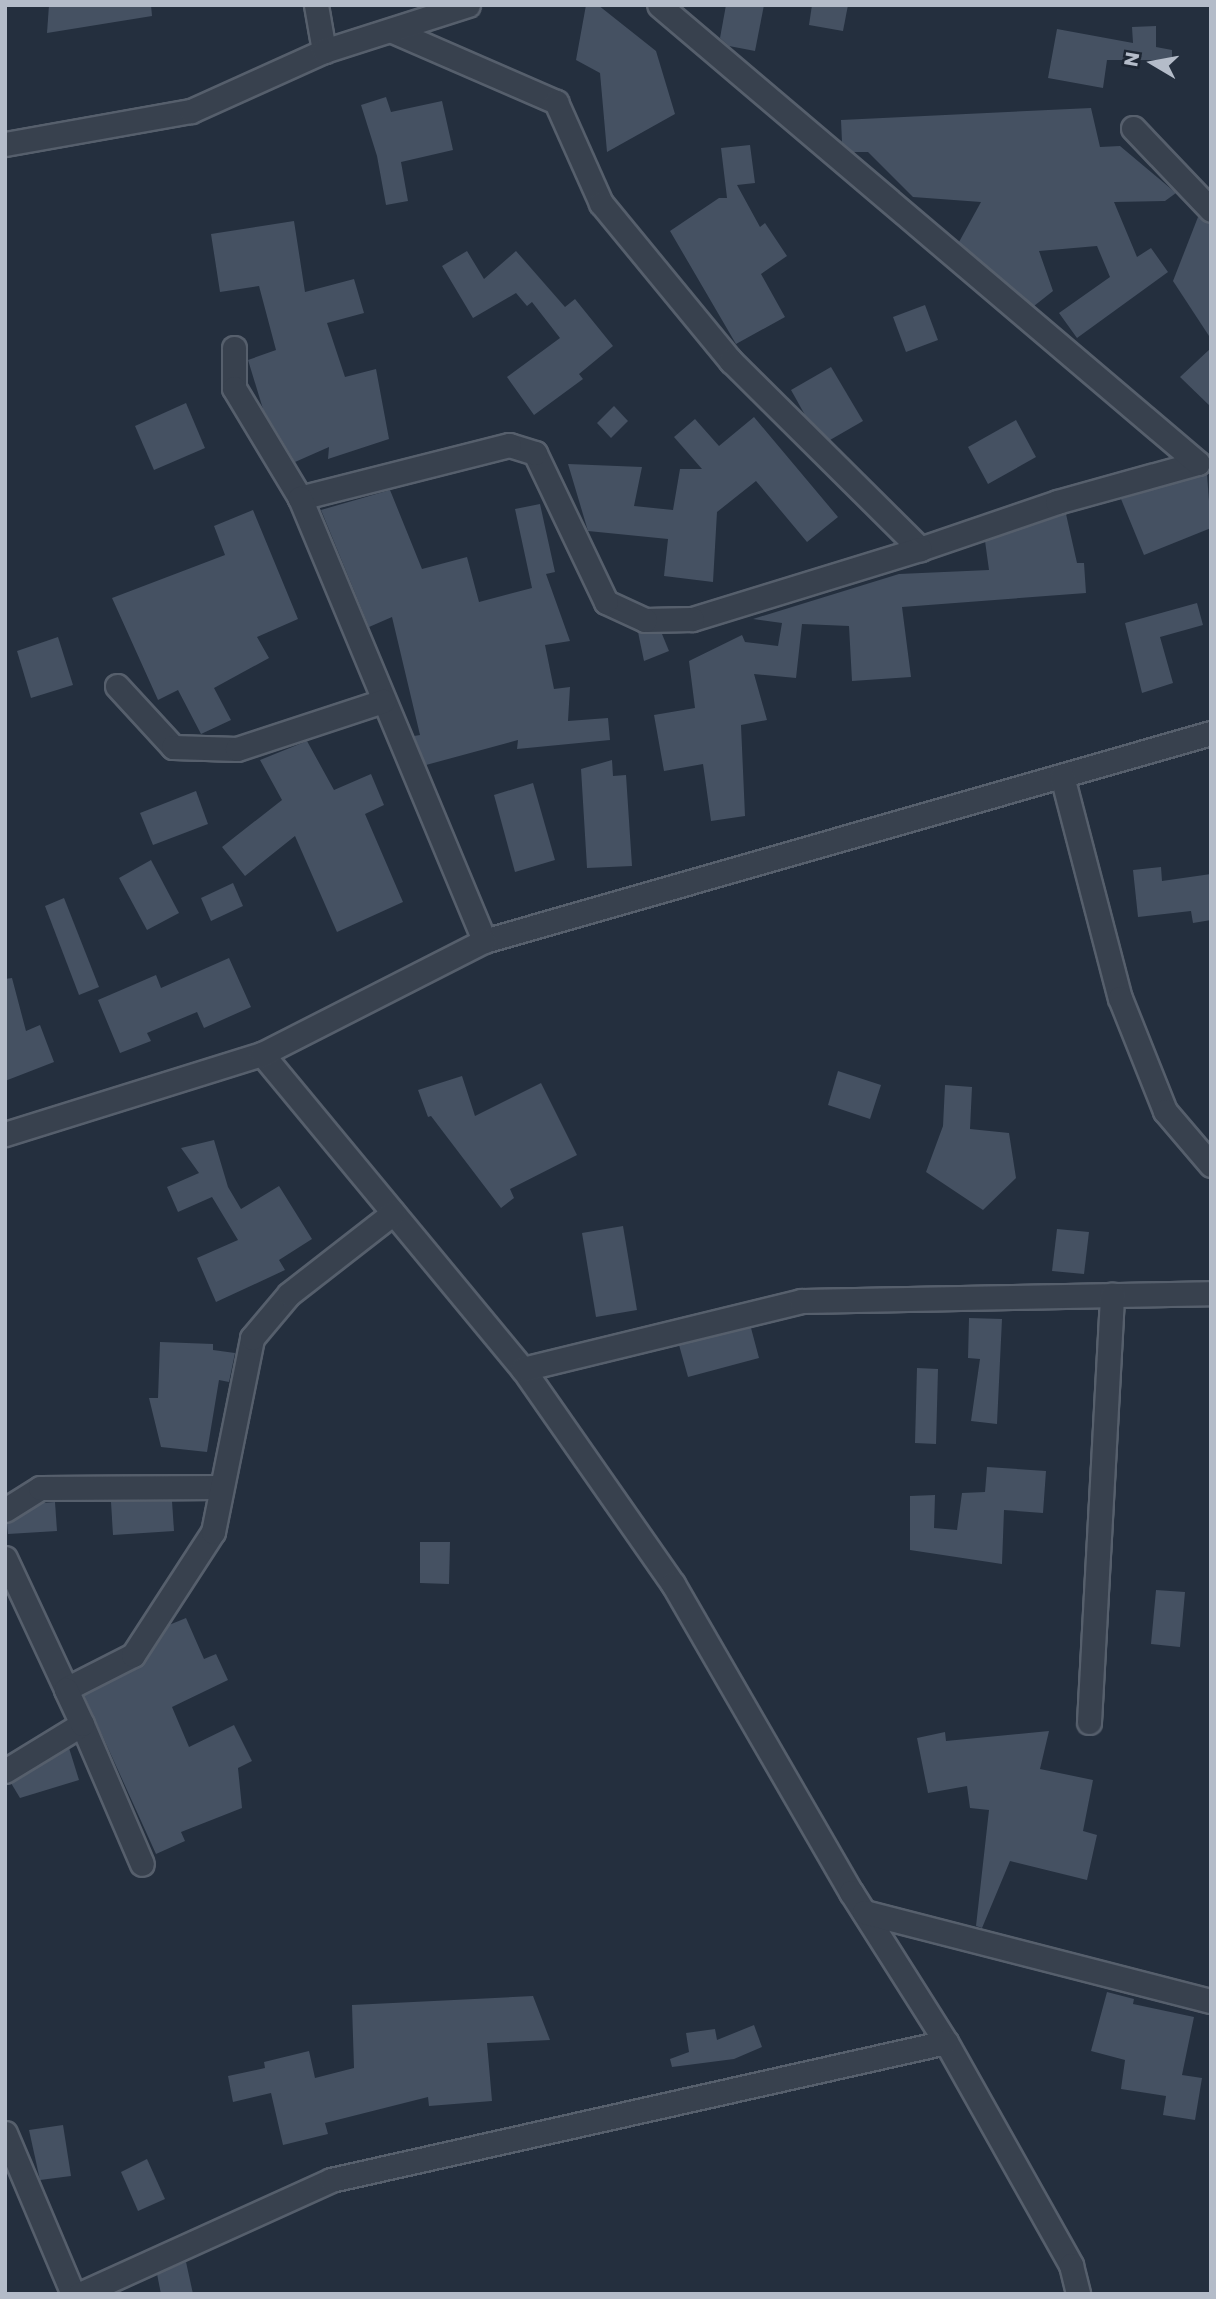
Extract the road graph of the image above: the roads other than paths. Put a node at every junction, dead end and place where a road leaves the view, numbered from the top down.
1 (317, 5) edge
2 (468, 5) edge
3 (659, 5) edge
4 (395, 32) junction
5 (324, 51) junction
6 (1133, 128) dead end
7 (5, 144) edge
8 (1211, 210) edge
9 (234, 348) dead end
10 (1205, 461) edge
11 (300, 498) junction
12 (920, 549) junction
13 (117, 686) dead end
14 (383, 701) junction
15 (1211, 733) edge
16 (1062, 776) junction
17 (484, 941) junction
18 (262, 1054) junction
19 (5, 1133) edge
20 (1211, 1165) edge
21 (393, 1213) junction
22 (1211, 1293) edge
23 (1112, 1295) junction
24 (523, 1370) junction
25 (220, 1487) junction
26 (5, 1510) edge
27 (5, 1558) edge
28 (66, 1689) junction
29 (1089, 1722) dead end
30 (82, 1724) junction
31 (5, 1771) edge
32 (142, 1864) dead end
33 (864, 1912) junction
34 (1211, 2001) edge
35 (946, 2042) junction
36 (5, 2133) edge
37 (73, 2294) edge
38 (80, 2294) edge
39 (1078, 2294) edge

1 - 5 street
2 - 4 street
3 - 10 street
4 - 5 street
4 - 12 street
5 - 7 street
6 - 8 street
9 - 11 street
10 - 12 street
11 - 12 street
11 - 14 street
13 - 14 street
14 - 17 street
15 - 16 street
16 - 17 street
16 - 20 street
17 - 18 street
18 - 19 street
18 - 21 street
21 - 24 street
21 - 25 street
22 - 23 street
23 - 24 street
23 - 29 street
24 - 33 street
25 - 26 street
25 - 28 street
27 - 28 street
28 - 30 street
30 - 31 street
30 - 32 street
33 - 34 street
33 - 35 street
35 - 38 street
35 - 39 street
36 - 37 street

